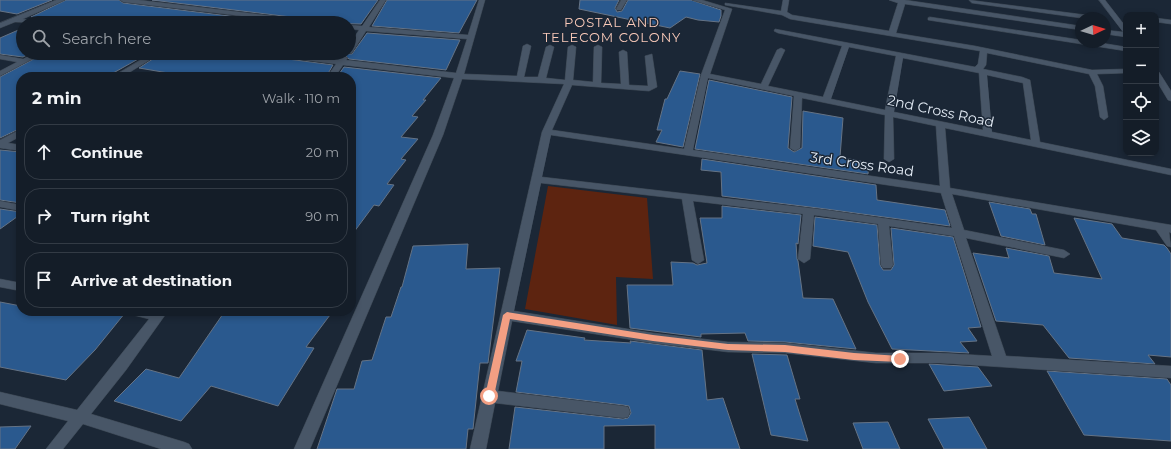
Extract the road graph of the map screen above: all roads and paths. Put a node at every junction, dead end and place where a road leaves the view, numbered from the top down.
1 (62, 0) edge
2 (123, 0) edge
3 (382, 0) edge
4 (482, 0) edge
5 (624, 0) edge
6 (695, 0) edge
7 (786, 0) edge
8 (892, 0) edge
9 (1102, 0) edge
10 (972, 1) edge
11 (902, 2) junction
12 (727, 5) edge
13 (619, 9) dead end
14 (784, 13) junction
15 (1113, 14) junction
16 (1075, 15) edge
17 (24, 16) edge
18 (257, 16) edge
19 (1123, 16) edge
20 (930, 19) dead end
21 (14, 20) edge
22 (1159, 20) edge
23 (1111, 21) edge
24 (1119, 22) junction
25 (1171, 22) edge
26 (0, 26) edge
27 (1075, 27) edge
28 (356, 28) edge
29 (1123, 28) edge
30 (364, 29) junction
31 (778, 31) dead end
32 (1111, 33) edge
33 (892, 34) junction
34 (1123, 35) edge
35 (471, 37) junction
36 (356, 40) edge
37 (846, 45) junction
38 (527, 46) dead end
39 (550, 47) dead end
40 (572, 47) dead end
41 (598, 47) dead end
42 (1123, 49) edge
43 (781, 50) dead end
44 (984, 50) junction
45 (623, 52) dead end
46 (900, 55) junction
47 (649, 56) dead end
48 (0, 57) edge
49 (16, 60) edge
50 (18, 60) edge
51 (145, 60) edge
52 (318, 60) edge
53 (343, 60) edge
54 (24, 61) joint
55 (341, 63) junction
56 (980, 70) junction
57 (1123, 71) edge
58 (124, 72) edge
59 (334, 72) edge
60 (1092, 72) junction
61 (0, 74) edge
62 (459, 76) junction
63 (706, 76) junction
64 (520, 79) junction
65 (1159, 79) edge
66 (541, 80) junction
67 (569, 82) junction
68 (597, 84) junction
69 (625, 87) junction
70 (763, 88) junction
71 (798, 95) junction
72 (1171, 98) edge
73 (826, 101) junction
74 (889, 114) junction
75 (1104, 117) dead end
76 (940, 125) junction
77 (547, 132) junction
78 (988, 134) junction
79 (16, 135) edge
80 (0, 144) edge
81 (1036, 145) junction
82 (16, 147) edge
83 (795, 148) dead end
84 (688, 153) junction
85 (889, 159) dead end
86 (1171, 172) edge
87 (537, 179) junction
88 (945, 190) junction
89 (687, 197) junction
90 (0, 204) edge
91 (16, 207) edge
92 (809, 211) junction
93 (883, 222) junction
94 (1166, 228) edge
95 (959, 233) junction
96 (1171, 243) edge
97 (1064, 254) dead end
98 (804, 259) dead end
99 (698, 260) dead end
100 (887, 265) dead end
101 (0, 283) edge
102 (16, 286) edge
103 (507, 315) junction
104 (158, 316) edge
105 (1001, 361) junction
106 (1171, 372) edge
107 (489, 396) junction
108 (0, 398) edge
109 (623, 412) dead end
110 (80, 417) junction
111 (54, 449) edge
112 (184, 449) edge
113 (302, 449) edge
114 (478, 449) edge

1 - 17 street
2 - 18 street
3 - 30 street
4 - 35 street
5 - 13 street
6 - 12 street
7 - 14 street
8 - 11 street
9 - 15 street
10 - 16 street
11 - 27 street
11 - 33 street
12 - 14 street
12 - 63 street
14 - 33 street
15 - 19 street
15 - 24 street
20 - 42 street
21 - 26 street
22 - 25 street
23 - 24 street
24 - 29 street
28 - 30 street
30 - 35 street
30 - 36 street
31 - 37 street
32 - 34 street
33 - 44 street
35 - 62 street
37 - 46 street
37 - 73 street
38 - 64 street
39 - 66 street
40 - 67 street
41 - 68 street
43 - 70 street
44 - 56 street
44 - 60 street
45 - 69 street
46 - 56 street
46 - 74 street
47 - 69 street
48 - 49 street
50 - 54 street
51 - 58 street
52 - 55 street
53 - 55 street
54 - 61 street
55 - 59 street
55 - 62 street
56 - 78 street
56 - 81 street
57 - 60 street
60 - 75 street
62 - 64 street
62 - 113 street
63 - 70 street, 2nd Cross Road
63 - 84 street
64 - 66 street
65 - 72 street
66 - 67 street
67 - 68 street
67 - 77 street
68 - 69 street
70 - 71 street, 2nd Cross Road
71 - 73 street, 2nd Cross Road
71 - 83 street
73 - 74 street, 2nd Cross Road
74 - 76 street, 2nd Cross Road
74 - 85 street
76 - 78 street, 2nd Cross Road
76 - 88 street
77 - 84 street, 3rd Cross Road
77 - 87 street
78 - 81 street, 2nd Cross Road
79 - 80 street
80 - 82 street
81 - 86 street, 2nd Cross Road
84 - 88 street, 3rd Cross Road
87 - 89 street
87 - 103 street
88 - 94 street, 3rd Cross Road
88 - 95 street
89 - 92 street
89 - 99 street
90 - 91 street
92 - 93 street
92 - 98 street
93 - 95 street
93 - 100 street
94 - 96 street
95 - 97 street
95 - 105 street
101 - 102 street
103 - 105 street
103 - 107 street
104 - 110 street
105 - 106 street
107 - 109 street
107 - 114 street
108 - 110 street
110 - 111 street
110 - 112 street

